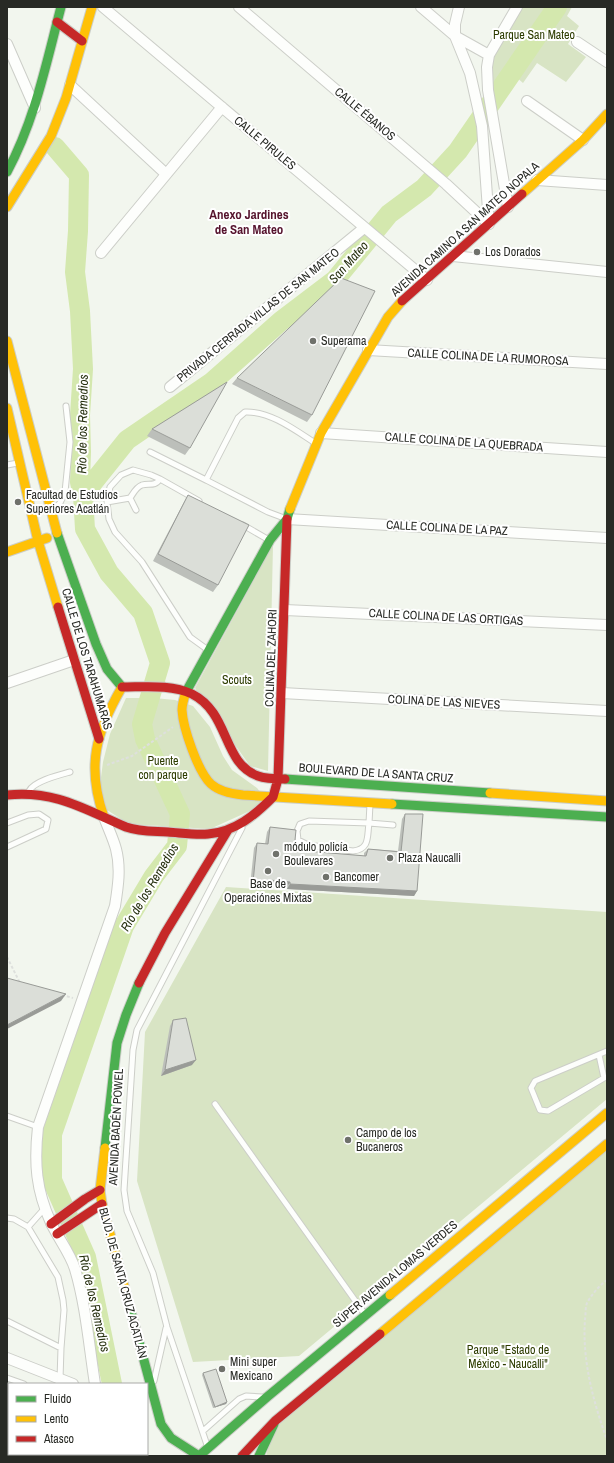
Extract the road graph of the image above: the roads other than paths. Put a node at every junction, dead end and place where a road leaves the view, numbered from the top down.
1 (61, 7) edge
2 (92, 7) edge
3 (103, 7) edge
4 (239, 7) edge
5 (421, 7) edge
6 (458, 7) edge
7 (517, 7) edge
8 (56, 26) junction
9 (455, 36) junction
10 (82, 41) junction
11 (577, 42) dead end
12 (7, 44) edge
13 (489, 56) junction
14 (607, 62) edge
15 (70, 85) junction
16 (527, 101) dead end
17 (222, 107) junction
18 (35, 108) junction
19 (607, 114) edge
20 (583, 140) junction
21 (7, 172) edge
22 (166, 174) junction
23 (537, 180) junction
24 (607, 185) edge
25 (7, 207) edge
26 (508, 207) junction
27 (488, 224) junction
28 (367, 230) junction
29 (101, 253) dead end
30 (453, 256) junction
31 (607, 272) edge
32 (427, 280) junction
33 (7, 341) edge
34 (368, 350) junction
35 (607, 364) edge
36 (170, 387) dead end
37 (66, 406) dead end
38 (7, 408) edge
39 (321, 433) junction
40 (316, 443) junction
41 (150, 452) dead end
42 (607, 452) edge
43 (20, 462) junction
44 (7, 465) edge
45 (160, 479) junction
46 (206, 480) junction
47 (130, 498) junction
48 (107, 502) junction
49 (207, 505) edge
50 (136, 510) dead end
51 (52, 512) junction
52 (287, 519) junction
53 (240, 523) edge
54 (57, 534) junction
55 (607, 538) edge
56 (270, 540) junction
57 (38, 541) junction
58 (7, 552) edge
59 (285, 610) junction
60 (607, 625) edge
61 (209, 650) junction
62 (74, 660) junction
63 (7, 683) edge
64 (122, 687) junction
65 (186, 692) junction
66 (282, 693) junction
67 (607, 711) edge
68 (99, 739) junction
69 (70, 772) dead end
70 (278, 779) junction
71 (28, 793) junction
72 (7, 795) edge
73 (273, 796) junction
74 (607, 801) edge
75 (370, 802) junction
76 (104, 817) junction
77 (607, 817) edge
78 (246, 820) junction
79 (7, 823) edge
80 (369, 823) junction
81 (393, 825) dead end
82 (228, 830) junction
83 (7, 847) edge
84 (607, 1051) edge
85 (599, 1055) junction
86 (215, 1104) dead end
87 (607, 1113) edge
88 (7, 1116) edge
89 (38, 1127) junction
90 (607, 1144) edge
91 (100, 1190) junction
92 (102, 1204) junction
93 (45, 1208) junction
94 (7, 1218) edge
95 (55, 1221) junction
96 (28, 1227) junction
97 (59, 1233) junction
98 (365, 1315) junction
99 (7, 1321) edge
100 (167, 1327) junction
101 (61, 1348) junction
102 (7, 1358) edge
103 (7, 1378) edge
104 (59, 1381) edge
105 (21, 1383) edge
106 (95, 1383) edge
107 (152, 1389) junction
108 (267, 1397) junction
109 (275, 1422) junction
110 (236, 1423) junction
111 (202, 1431) junction
112 (208, 1448) junction
113 (199, 1456) edge
114 (242, 1456) edge
115 (259, 1456) edge

1 - 8 main road
2 - 10 main road
3 - 17 street, CALLE PIRULES
4 - 27 street, CALLE ÉBANOS
5 - 9 street
6 - 9 street
7 - 13 street
8 - 10 main road
8 - 18 main road
9 - 13 street
9 - 27 street
10 - 15 main road
11 - 14 street
12 - 18 street
13 - 26 street
15 - 22 street
15 - 25 main road
16 - 20 street
17 - 22 street
17 - 28 street, CALLE PIRULES
18 - 21 main road
19 - 20 main road, AVENIDA CAMINO A SAN MATEO NOPALA
20 - 23 main road, AVENIDA CAMINO A SAN MATEO NOPALA
22 - 29 street
23 - 24 street
23 - 26 main road, AVENIDA CAMINO A SAN MATEO NOPALA
26 - 27 main road, AVENIDA CAMINO A SAN MATEO NOPALA
27 - 30 main road, AVENIDA CAMINO A SAN MATEO NOPALA
28 - 32 street, CALLE PIRULES
28 - 36 street, PRIVADA CERRADA VILLAS DE SAN MATEO
30 - 31 street
30 - 32 main road, AVENIDA CAMINO A SAN MATEO NOPALA
32 - 34 main road, AVENIDA CAMINO A SAN MATEO NOPALA
33 - 51 main road, CALLE DE LOS TARAHUMARAS
34 - 35 street, CALLE COLINA DE LA RUMOROSA
34 - 39 main road, AVENIDA CAMINO A SAN MATEO NOPALA
37 - 51 lane
38 - 43 main road, CALLE DE LOS TARAHUMARAS
39 - 40 main road, AVENIDA CAMINO A SAN MATEO NOPALA
39 - 42 street, CALLE COLINA DE LA QUEBRADA
40 - 46 lane
40 - 52 main road, AVENIDA CAMINO A SAN MATEO NOPALA
41 - 46 lane
43 - 44 lane
43 - 57 main road, CALLE DE LOS TARAHUMARAS
45 - 47 lane
45 - 48 lane
45 - 49 lane
46 - 52 lane
47 - 48 lane
47 - 50 lane
48 - 61 lane
51 - 54 main road, CALLE DE LOS TARAHUMARAS
52 - 55 street, CALLE COLINA DE LA PAZ
52 - 56 main road, AVENIDA CAMINO A SAN MATEO NOPALA
52 - 59 main road, COLINA DEL ZAHORI
53 - 56 lane
54 - 57 main road
54 - 64 main road, CALLE DE LOS TARAHUMARAS
56 - 61 main road, AVENIDA CAMINO A SAN MATEO NOPALA
57 - 58 main road
57 - 62 main road, CALLE DE LOS TARAHUMARAS
59 - 60 street, CALLE COLINA DE LAS ORTIGAS
59 - 66 main road, COLINA DEL ZAHORI
61 - 65 main road, AVENIDA CAMINO A SAN MATEO NOPALA
62 - 63 street
62 - 68 main road, CALLE DE LOS TARAHUMARAS
64 - 65 main road, BOULEVARD DE LA SANTA CRUZ
64 - 68 main road, CALLE DE LOS TARAHUMARAS
65 - 70 main road, BOULEVARD DE LA SANTA CRUZ
65 - 73 main road
66 - 67 street, COLINA DE LAS NIEVES
66 - 70 main road, COLINA DEL ZAHORI
68 - 76 main road
69 - 71 lane
70 - 73 main road, COLINA DEL ZAHORI
70 - 74 main road, BOULEVARD DE LA SANTA CRUZ
71 - 72 main road
71 - 76 main road
73 - 75 main road
73 - 78 main road
75 - 77 main road
75 - 80 lane
76 - 82 main road
76 - 89 street
78 - 82 main road
78 - 100 lane, AVENIDA BADÉN POWEL
79 - 83 lane
80 - 80 lane
80 - 81 lane
82 - 91 main road, BLVD. DE SANTA CRUZ ACATLÁN
84 - 85 lane
85 - 85 lane
86 - 98 lane
87 - 98 main road, SÚPER AVENIDA LOMAS VERDES
88 - 89 lane
89 - 93 street
90 - 109 main road
91 - 92 main road, BLVD. DE SANTA CRUZ ACATLÁN
91 - 95 main road
92 - 97 main road
92 - 107 main road, BLVD. DE SANTA CRUZ ACATLÁN
93 - 95 street
93 - 96 lane
94 - 96 lane
95 - 97 street
96 - 101 lane
97 - 106 street
98 - 108 main road, SÚPER AVENIDA LOMAS VERDES
99 - 101 lane
100 - 107 lane
100 - 111 lane, AVENIDA BADÉN POWEL
101 - 104 lane
102 - 104 street
103 - 105 lane
107 - 113 main road, BLVD. DE SANTA CRUZ ACATLÁN
108 - 110 main road, SÚPER AVENIDA LOMAS VERDES
108 - 111 lane
109 - 110 main road
109 - 114 main road
109 - 115 main road
110 - 112 main road, SÚPER AVENIDA LOMAS VERDES
111 - 112 lane, AVENIDA BADÉN POWEL
112 - 113 main road, SÚPER AVENIDA LOMAS VERDES

